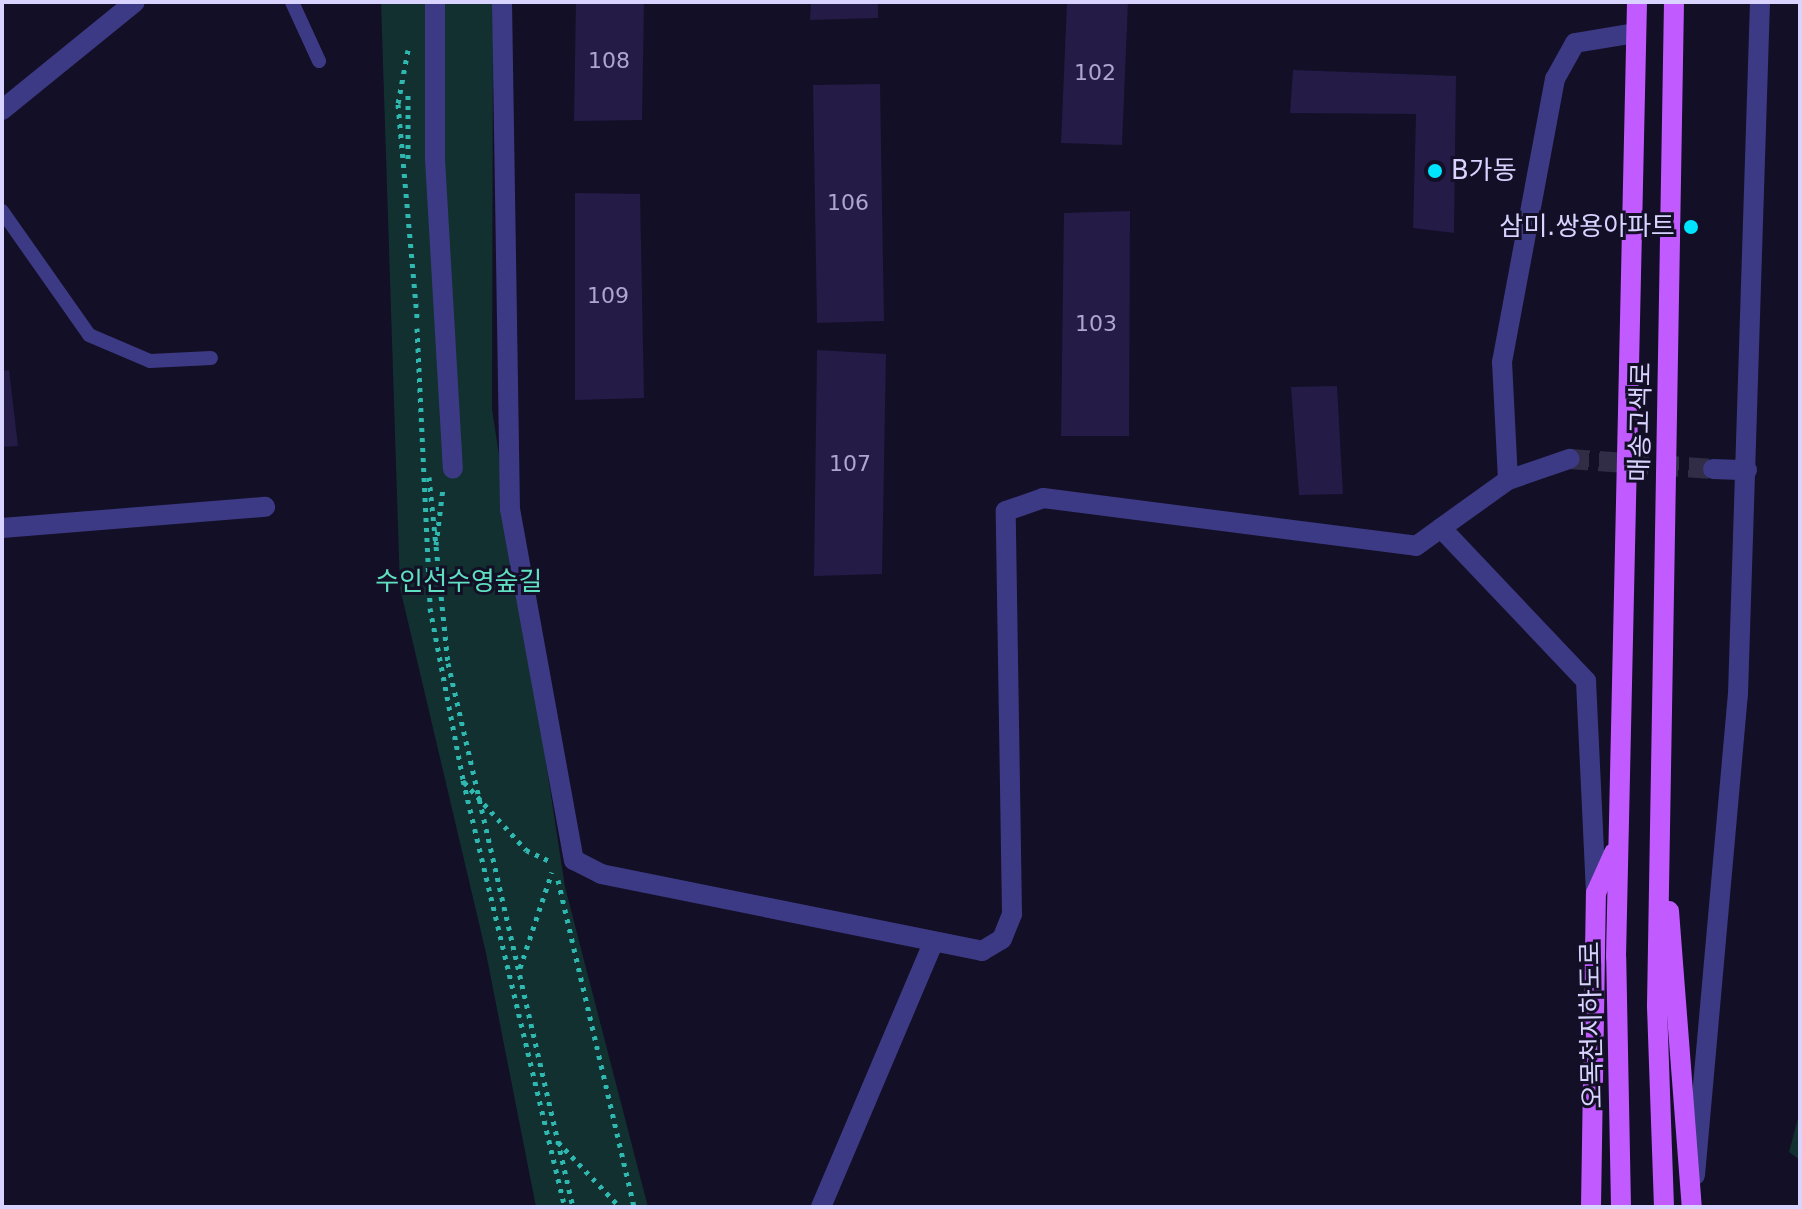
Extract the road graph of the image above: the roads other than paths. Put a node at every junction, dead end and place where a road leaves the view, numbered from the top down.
1 (135, 2) edge
2 (292, 2) edge
3 (435, 2) edge
4 (502, 2) edge
5 (1637, 2) edge
6 (1674, 2) edge
7 (1760, 2) edge
8 (1636, 33) junction
9 (319, 61) dead end
10 (2, 110) edge
11 (2, 211) edge
12 (211, 358) dead end
13 (1569, 459) tunnel mouth
14 (453, 468) road end
15 (1713, 469) tunnel mouth
16 (1747, 470) junction
17 (1508, 480) junction
18 (265, 507) dead end
19 (2, 528) edge
20 (1441, 528) junction
21 (1619, 842) junction
22 (1660, 844) junction
23 (1596, 893) junction
24 (932, 946) junction
25 (821, 1207) edge
26 (1591, 1207) edge
27 (1621, 1207) edge
28 (1664, 1207) edge
29 (1692, 1207) edge

1 - 10 street
2 - 9 lane
3 - 14 street
4 - 24 street
5 - 8 main road, 매송고색로
6 - 22 main road, 매송고색로
7 - 16 street
8 - 17 street
8 - 21 main road, 매송고색로
11 - 12 lane
13 - 17 street
15 - 16 street
16 - 29 street
17 - 20 street
18 - 19 street
20 - 23 street
20 - 24 street
21 - 23 main road
21 - 27 main road, 오목천지하도로
22 - 28 main road
22 - 29 main road
23 - 26 main road
24 - 25 street

